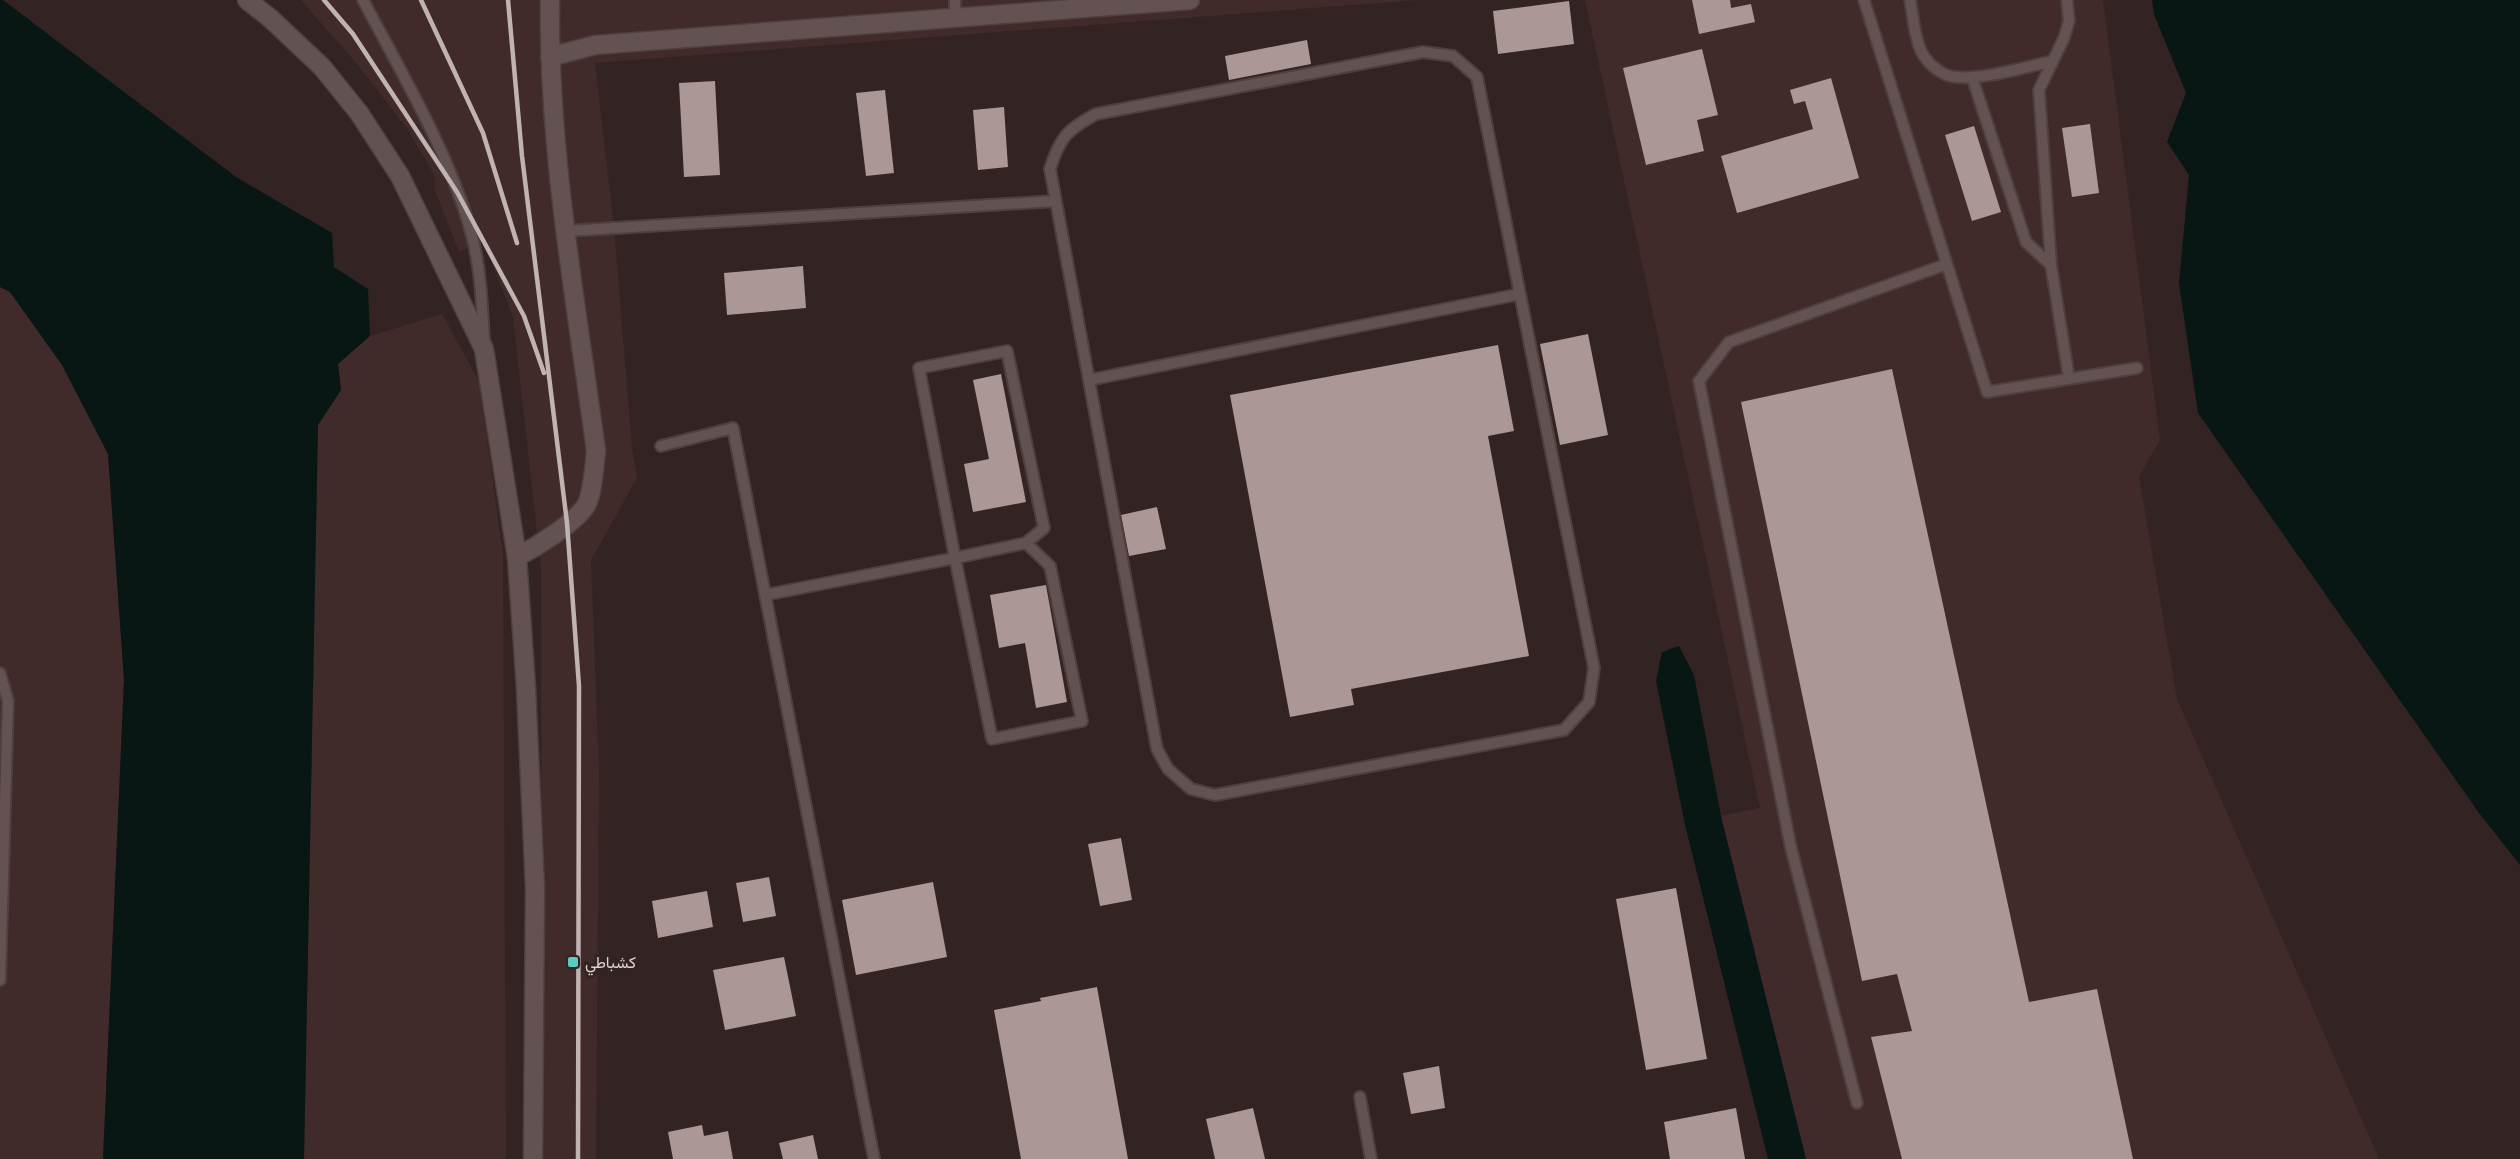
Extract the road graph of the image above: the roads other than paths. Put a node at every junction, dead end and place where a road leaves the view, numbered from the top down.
1 (247, 0) edge
2 (363, 0) edge
3 (550, 0) edge
4 (1190, 0) edge
5 (1864, 0) edge
6 (1910, 0) edge
7 (2067, 0) edge
8 (955, 8) edge
9 (549, 57) junction
10 (2053, 62) junction
11 (1972, 77) junction
12 (1056, 201) junction
13 (566, 231) junction
14 (1947, 264) junction
15 (2051, 265) junction
16 (1520, 294) junction
17 (484, 349) junction
18 (2138, 368) dead end
19 (2069, 378) junction
20 (1089, 380) junction
21 (661, 446) dead end
22 (1026, 543) junction
23 (517, 557) junction
24 (955, 558) junction
25 (765, 595) junction
26 (0, 673) edge
27 (0, 980) edge
28 (1360, 1097) dead end
29 (1857, 1103) dead end
30 (533, 1159) edge
31 (874, 1159) edge
32 (1371, 1159) edge

1 - 17 street
2 - 17 lane
3 - 9 street
4 - 8 street
5 - 14 lane
6 - 11 lane
7 - 10 lane
8 - 9 street
9 - 13 street
10 - 11 lane
10 - 15 lane
11 - 15 lane
12 - 13 lane
12 - 16 lane
12 - 20 lane
13 - 23 street
14 - 19 lane
14 - 29 lane
15 - 19 lane
16 - 20 lane
16 - 20 lane
17 - 23 street
18 - 19 lane
21 - 25 lane
22 - 24 lane
22 - 24 lane
22 - 24 lane
23 - 30 street
24 - 25 lane
25 - 31 lane
26 - 27 lane
28 - 32 lane

